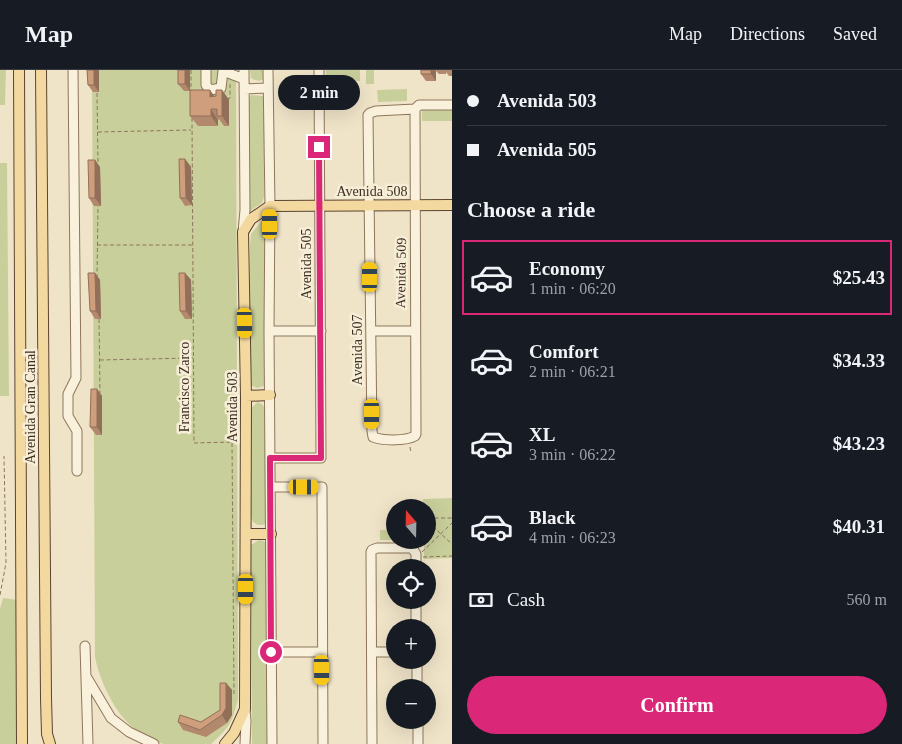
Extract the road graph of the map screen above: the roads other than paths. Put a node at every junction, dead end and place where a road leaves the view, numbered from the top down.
1 (19, 70) edge
2 (41, 70) edge
3 (73, 70) edge
4 (206, 70) edge
5 (223, 70) edge
6 (268, 70) edge
7 (319, 70) edge
8 (244, 74) edge
9 (268, 88) junction
10 (244, 89) junction
11 (452, 105) edge
12 (415, 109) junction
13 (320, 205) junction
14 (370, 205) junction
15 (415, 205) junction
16 (452, 205) edge
17 (270, 206) junction
18 (243, 232) junction
19 (269, 330) junction
20 (321, 331) junction
21 (371, 331) junction
22 (414, 331) junction
23 (270, 395) junction
24 (246, 396) junction
25 (373, 437) joint
26 (270, 458) junction
27 (77, 471) dead end
28 (270, 487) junction
29 (246, 534) junction
30 (271, 534) junction
31 (415, 559) edge
32 (85, 646) dead end
33 (271, 652) junction
34 (322, 652) junction
35 (372, 652) junction
36 (386, 652) edge
37 (86, 676) junction
38 (244, 709) junction
39 (418, 729) edge
40 (22, 744) edge
41 (50, 744) edge
42 (88, 744) edge
43 (154, 744) edge
44 (225, 744) edge
45 (245, 744) edge
46 (272, 744) edge
47 (323, 744) edge
48 (372, 744) edge
49 (418, 744) edge

1 - 40 main road, Avenida Gran Canal
2 - 41 main road, Avenida Gran Canal
3 - 27 street
4 - 5 street
5 - 8 street
6 - 9 street
7 - 13 street, Avenida 505
8 - 10 street, Avenida 503
9 - 10 street
9 - 17 street
10 - 18 street, Avenida 503
11 - 12 street
12 - 14 street, Avenida 507
12 - 15 street, Avenida 509
13 - 14 main road, Avenida 508
13 - 17 main road, Avenida 508
13 - 20 street, Avenida 505
14 - 15 main road, Avenida 508
14 - 21 street, Avenida 507
15 - 16 main road, Avenida 508
15 - 22 street, Avenida 509
17 - 18 main road
17 - 19 street
18 - 24 main road, Avenida 503
19 - 20 street
19 - 23 street
20 - 26 street, Avenida 505
21 - 22 street
21 - 25 street, Avenida 507
22 - 25 street, Avenida 509
23 - 24 main road
23 - 26 street
24 - 29 main road, Avenida 503
26 - 28 street
28 - 30 street
28 - 34 street
29 - 30 main road
29 - 38 main road, Avenida 503
30 - 33 street
31 - 35 street
32 - 37 street
33 - 34 street
33 - 46 street
34 - 47 street
35 - 36 street
35 - 48 street
37 - 42 street
37 - 43 street
38 - 44 main road
38 - 45 street, Avenida 503
39 - 49 street

